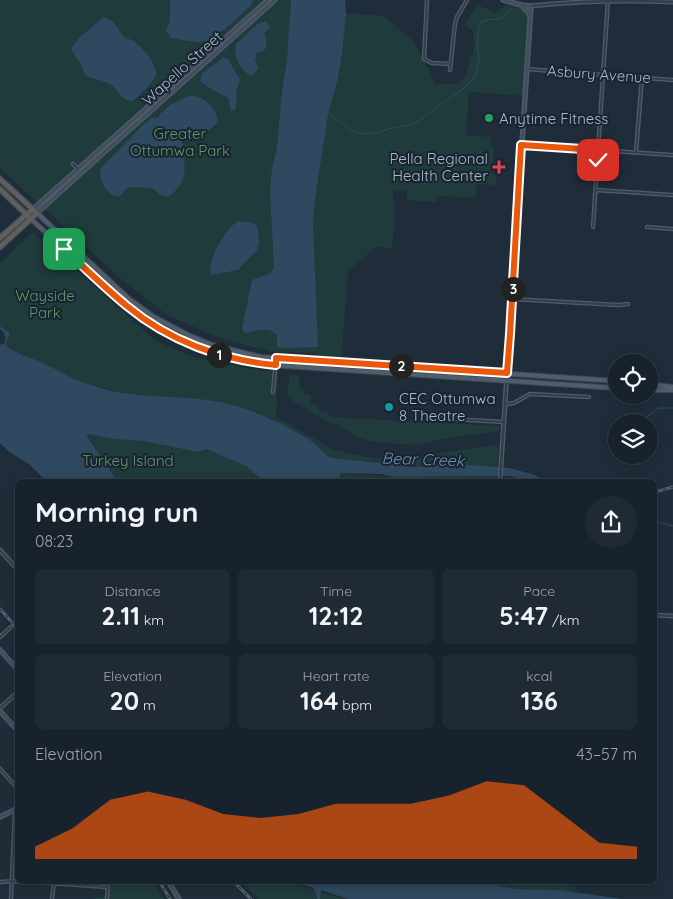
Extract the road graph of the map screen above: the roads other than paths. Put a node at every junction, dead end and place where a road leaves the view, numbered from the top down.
1 (268, 0) edge
2 (276, 0) edge
3 (427, 0) edge
4 (467, 0) edge
5 (503, 0) edge
6 (608, 1) edge
7 (673, 2) edge
8 (521, 5) junction
9 (531, 6) junction
10 (530, 18) junction
11 (452, 64) junction
12 (526, 69) junction
13 (450, 70) dead end
14 (603, 74) junction
15 (642, 77) junction
16 (673, 80) edge
17 (521, 145) junction
18 (598, 150) junction
19 (636, 153) junction
20 (673, 155) edge
21 (73, 164) dead end
22 (78, 169) junction
23 (0, 180) edge
24 (0, 189) edge
25 (596, 190) junction
26 (673, 194) edge
27 (33, 209) junction
28 (38, 213) junction
29 (26, 214) junction
30 (32, 219) junction
31 (594, 227) dead end
32 (647, 227) dead end
33 (673, 229) edge
34 (0, 238) edge
35 (0, 247) edge
36 (512, 299) junction
37 (628, 304) dead end
38 (276, 358) junction
39 (276, 365) junction
40 (507, 373) junction
41 (608, 380) edge
42 (506, 381) junction
43 (658, 386) edge
44 (608, 387) edge
45 (673, 388) edge
46 (658, 389) edge
47 (273, 392) dead end
48 (589, 397) dead end
49 (505, 404) junction
50 (434, 418) dead end
51 (504, 422) junction
52 (500, 479) edge
53 (0, 550) edge
54 (15, 567) edge
55 (657, 615) edge
56 (673, 616) edge
57 (11, 627) dead end
58 (0, 637) edge
59 (0, 650) edge
60 (15, 667) edge
61 (15, 695) edge
62 (0, 710) edge
63 (15, 728) edge
64 (0, 770) edge
65 (15, 786) edge
66 (15, 809) edge
67 (0, 817) edge
68 (15, 826) edge
69 (0, 882) edge
70 (12, 882) junction
71 (15, 882) edge
72 (54, 884) edge
73 (76, 884) edge
74 (108, 884) edge
75 (170, 884) edge
76 (107, 887) junction
77 (11, 899) edge
78 (52, 899) edge
79 (107, 899) edge
80 (179, 899) edge

1 - 22 main road, Wapello Street
2 - 28 main road, Wapello Street
3 - 11 street
4 - 11 street
5 - 8 main road
6 - 7 street
6 - 9 street
6 - 14 street
8 - 9 main road
8 - 10 main road
9 - 10 main road
10 - 12 main road
11 - 13 street
12 - 14 street, Asbury Avenue
12 - 17 main road
14 - 15 street, Asbury Avenue
14 - 18 street
15 - 16 street, Asbury Avenue
15 - 19 street
17 - 18 street
17 - 36 main road
18 - 19 street
18 - 25 street
19 - 20 street
21 - 22 street
22 - 27 main road, Wapello Street
23 - 27 highway
24 - 29 highway
25 - 26 street
25 - 31 street
27 - 28 highway
27 - 29 highway
28 - 30 highway
28 - 38 main road
29 - 30 highway
29 - 34 highway
30 - 35 highway
30 - 39 main road
32 - 33 street
36 - 37 street
36 - 40 main road
38 - 39 street
38 - 40 main road
39 - 42 main road
39 - 47 street
40 - 41 main road
40 - 42 street
42 - 44 main road
42 - 49 street
43 - 45 main road
45 - 46 main road
48 - 49 street
49 - 51 street
50 - 51 street
51 - 52 street
53 - 54 street
55 - 56 street
57 - 58 street
59 - 60 main road
61 - 62 street
62 - 63 main road
64 - 65 street
66 - 67 main road
68 - 70 street
69 - 70 street
70 - 71 street
70 - 77 street
72 - 78 street
73 - 76 street
74 - 76 street
75 - 80 main road
76 - 79 street

